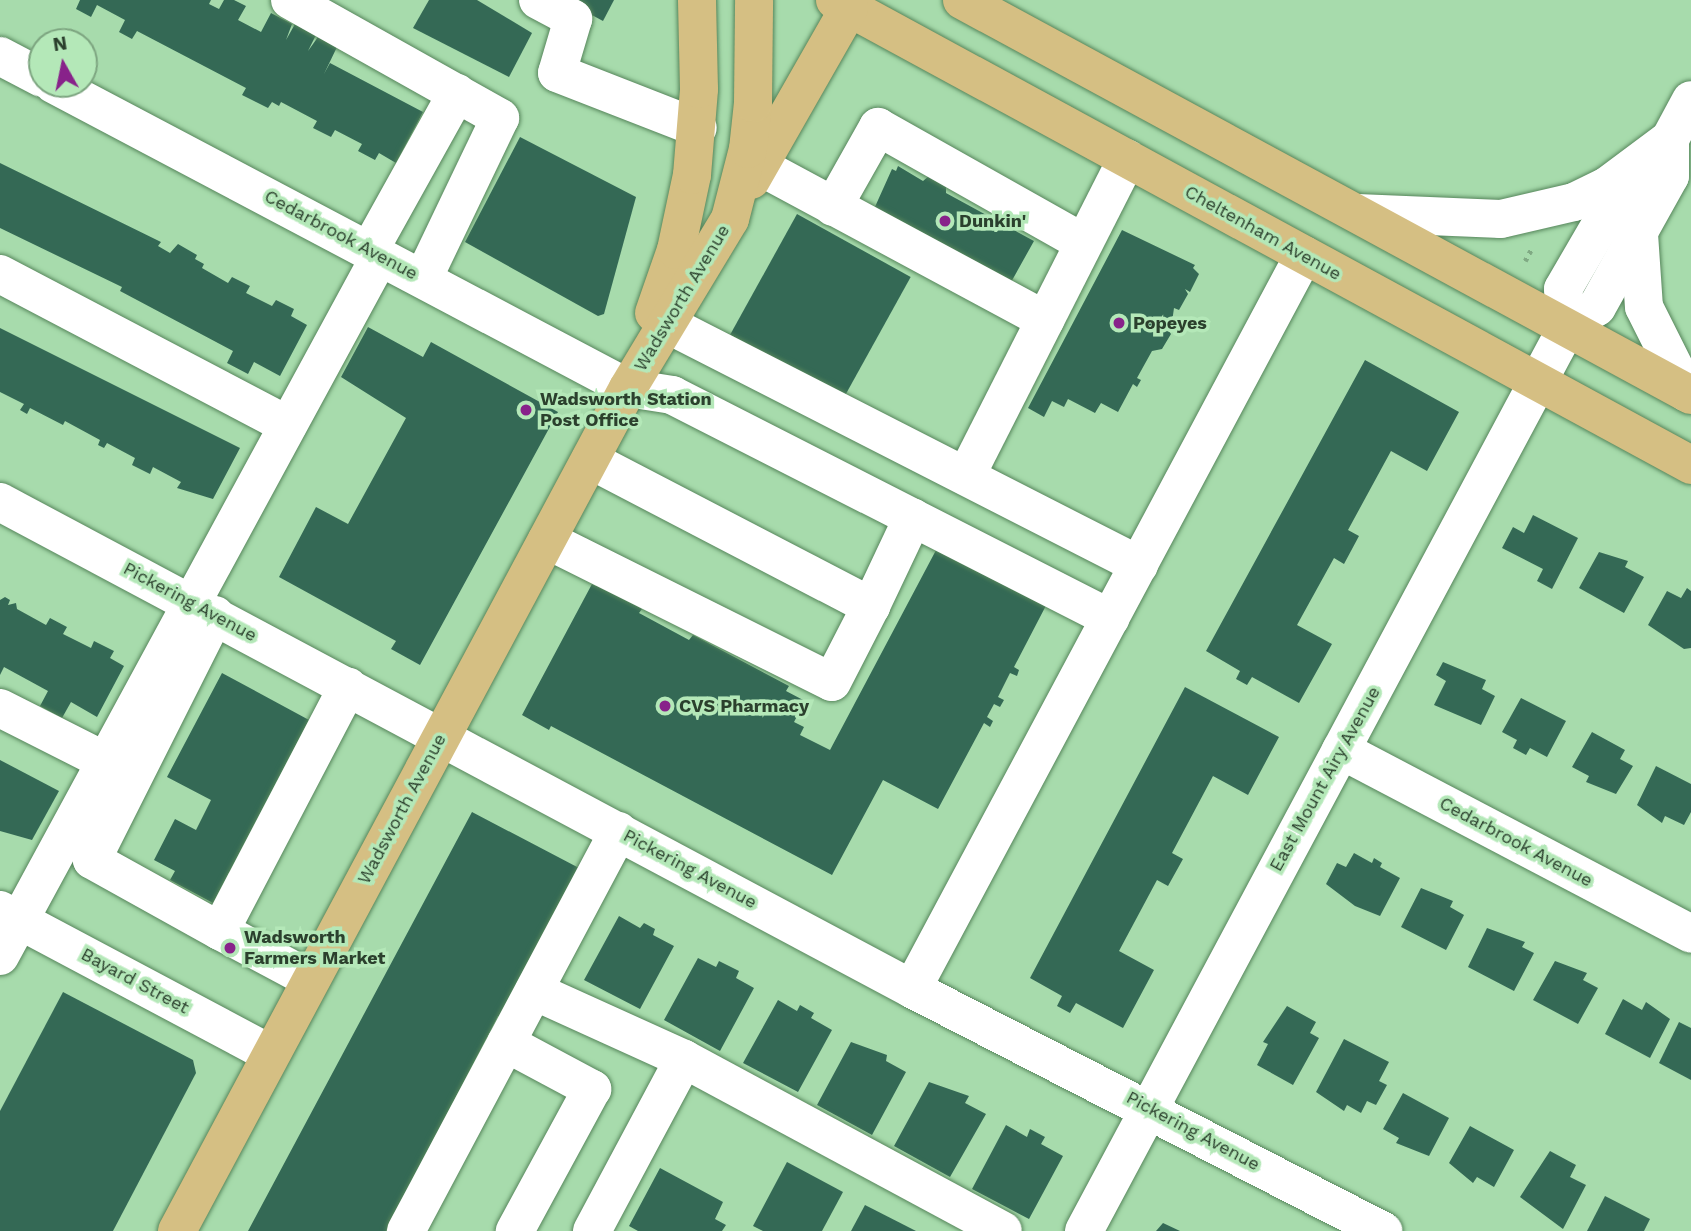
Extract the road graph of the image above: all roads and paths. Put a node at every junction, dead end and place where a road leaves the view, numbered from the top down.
1 (290, 0) edge
2 (538, 0) edge
3 (697, 0) edge
4 (754, 0) edge
5 (962, 0) edge
6 (842, 4) edge
7 (0, 56) edge
8 (28, 71) edge
9 (457, 93) junction
10 (80, 98) edge
11 (1691, 100) edge
12 (698, 128) junction
13 (1670, 139) junction
14 (1127, 159) junction
15 (1635, 164) junction
16 (759, 166) junction
17 (833, 207) junction
18 (1357, 213) junction
19 (730, 219) junction
20 (1639, 234) junction
21 (1084, 243) junction
22 (1532, 248) dead end
23 (375, 253) junction
24 (1304, 255) junction
25 (1525, 261) dead end
26 (0, 274) edge
27 (423, 279) junction
28 (1045, 320) junction
29 (667, 324) junction
30 (1567, 327) junction
31 (1539, 383) junction
32 (628, 388) junction
33 (1689, 394) edge
34 (288, 425) junction
35 (590, 460) junction
36 (1691, 465) edge
37 (966, 476) junction
38 (0, 502) edge
39 (912, 517) junction
40 (547, 540) junction
41 (1139, 565) junction
42 (871, 606) junction
43 (203, 609) junction
44 (1111, 618) junction
45 (348, 687) junction
46 (0, 708) edge
47 (442, 736) junction
48 (1342, 750) junction
49 (105, 761) junction
50 (619, 831) junction
51 (10, 915) edge
52 (220, 931) junction
53 (1691, 934) edge
54 (0, 956) edge
55 (310, 979) junction
56 (912, 989) junction
57 (534, 991) junction
58 (506, 1043) junction
59 (270, 1053) junction
60 (684, 1059) junction
61 (1147, 1107) junction
62 (177, 1231) edge
63 (406, 1231) edge
64 (514, 1231) edge
65 (592, 1231) edge
66 (1003, 1231) edge
67 (1084, 1231) edge
68 (1383, 1231) edge

1 - 9 street
2 - 12 street
3 - 12 main road, Wadsworth Avenue
4 - 19 main road, Wadsworth Avenue
5 - 18 main road
6 - 14 main road, Cheltenham Avenue
6 - 16 main road
7 - 8 street
9 - 23 street
9 - 27 street
10 - 23 street, Cedarbrook Avenue
11 - 13 street
12 - 32 main road, Wadsworth Avenue
13 - 15 street
13 - 20 street
14 - 21 street
14 - 24 main road, Cheltenham Avenue
15 - 18 street
15 - 30 street
16 - 17 street
16 - 19 main road
17 - 21 street
17 - 28 street
18 - 30 main road
19 - 29 main road, Wadsworth Avenue
20 - 30 street
20 - 33 street
21 - 28 street
22 - 25 path
23 - 27 street, Cedarbrook Avenue
23 - 34 street
24 - 31 main road, Cheltenham Avenue
24 - 41 street
26 - 34 street
27 - 32 street, Cedarbrook Avenue
28 - 37 street
29 - 32 main road, Wadsworth Avenue
29 - 37 street
30 - 31 street, East Mount Airy Avenue
30 - 33 main road
31 - 36 main road, Cheltenham Avenue
31 - 48 street, East Mount Airy Avenue
32 - 35 main road, Wadsworth Avenue
32 - 39 street, Cedarbrook Avenue
34 - 43 street
35 - 40 main road, Wadsworth Avenue
35 - 42 street
37 - 41 street
38 - 43 street, Pickering Avenue
39 - 42 street
39 - 44 street, Cedarbrook Avenue
40 - 42 street
40 - 47 main road, Wadsworth Avenue
41 - 44 street
43 - 45 street, Pickering Avenue
43 - 49 street
43 - 52 street
44 - 56 street
45 - 47 street, Pickering Avenue
45 - 52 street
46 - 49 street
47 - 50 street, Pickering Avenue
47 - 55 main road, Wadsworth Avenue
48 - 53 street, Cedarbrook Avenue
48 - 61 street, East Mount Airy Avenue
49 - 51 street
50 - 56 street, Pickering Avenue
50 - 57 street
51 - 54 street
51 - 59 street, Bayard Street
52 - 55 street
55 - 59 main road, Wadsworth Avenue
56 - 61 street, Pickering Avenue
57 - 58 street
57 - 60 street
58 - 63 street
58 - 64 street
59 - 62 main road, Wadsworth Avenue
60 - 65 street
60 - 66 street
61 - 67 street, East Mount Airy Avenue
61 - 68 street, Pickering Avenue

